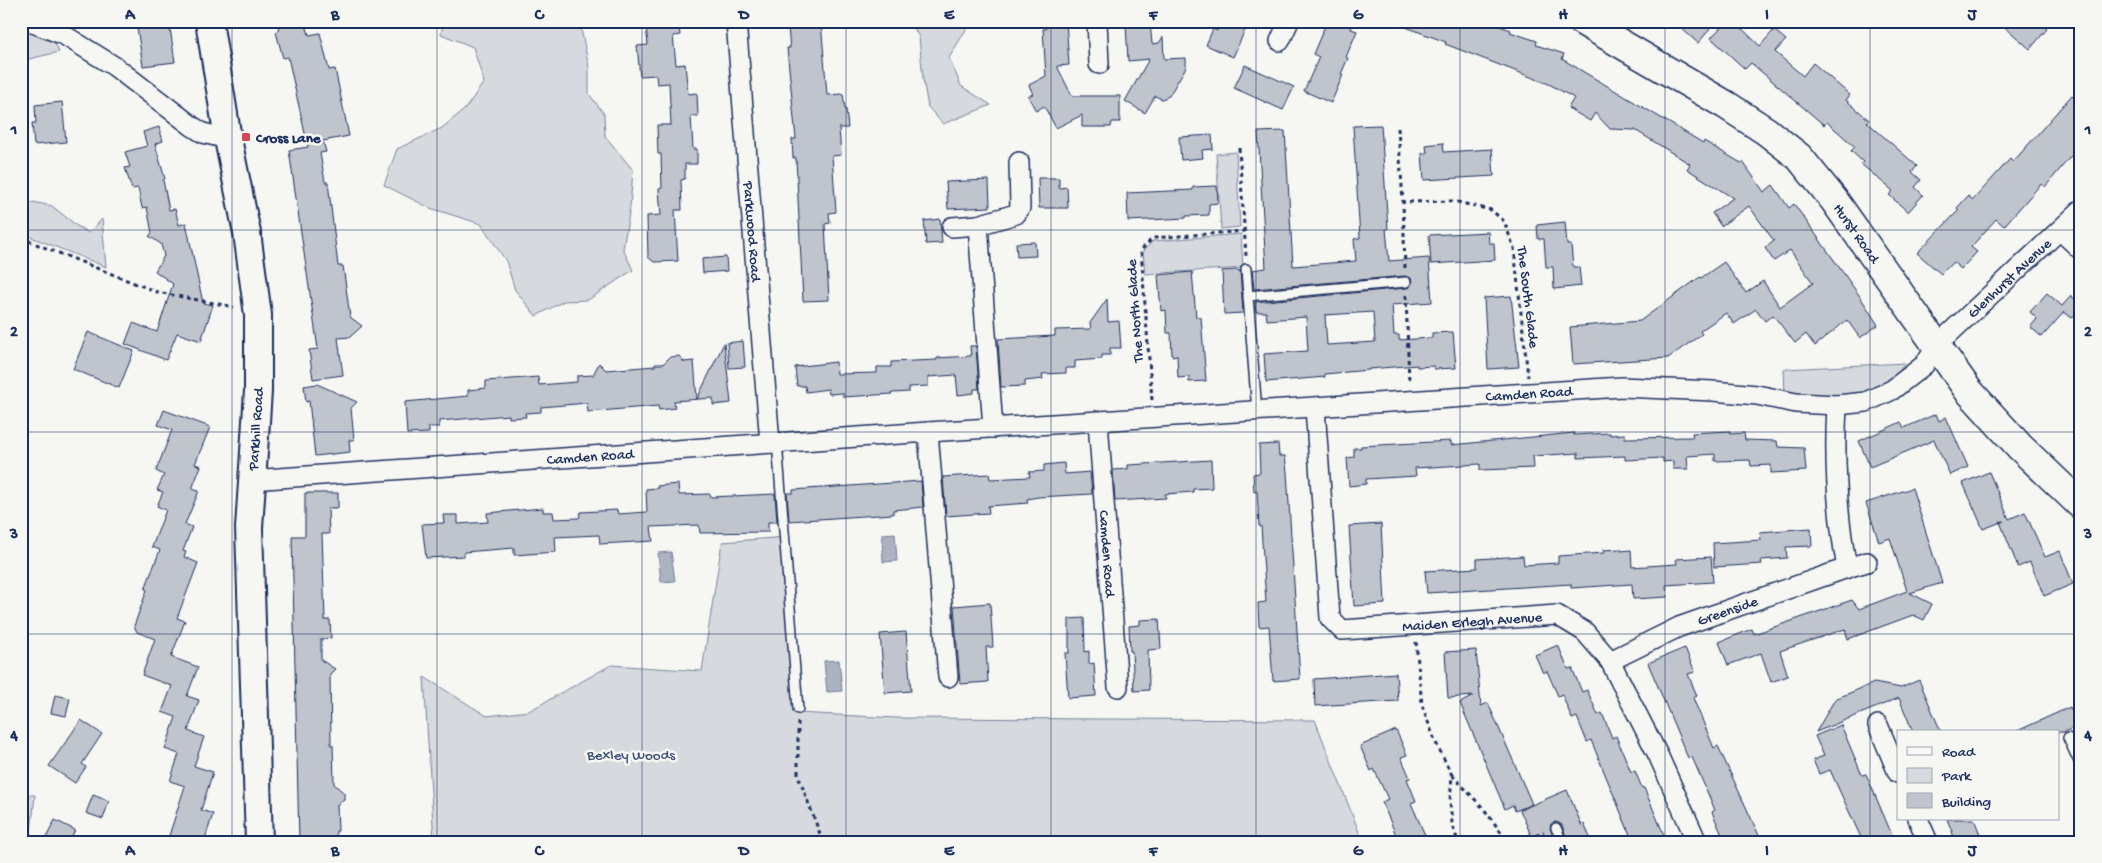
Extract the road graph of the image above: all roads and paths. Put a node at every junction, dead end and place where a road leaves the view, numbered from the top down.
1 (28, 21) edge
2 (208, 21) edge
3 (736, 21) edge
4 (1097, 21) edge
5 (1288, 21) edge
6 (1582, 21) edge
7 (1280, 41) dead end
8 (1099, 64) dead end
9 (1398, 128) dead end
10 (228, 139) junction
11 (1240, 148) dead end
12 (1018, 162) dead end
13 (1402, 202) junction
14 (2081, 210) edge
15 (978, 225) junction
16 (952, 227) dead end
17 (2061, 230) junction
18 (1244, 231) junction
19 (21, 238) edge
20 (2081, 250) edge
21 (1246, 269) joint
22 (1406, 282) junction
23 (1248, 296) junction
24 (257, 306) junction
25 (1936, 345) junction
26 (1529, 393) junction
27 (1410, 402) junction
28 (1837, 405) junction
29 (1316, 408) junction
30 (1257, 412) junction
31 (1153, 418) junction
32 (1098, 422) junction
33 (993, 428) junction
34 (928, 432) junction
35 (774, 443) junction
36 (251, 480) junction
37 (2081, 505) edge
38 (1867, 562) dead end
39 (1847, 568) junction
40 (1415, 625) junction
41 (1610, 661) junction
42 (948, 677) dead end
43 (1118, 687) dead end
44 (798, 709) joint
45 (1878, 725) dead end
46 (2068, 738) dead end
47 (2081, 766) edge
48 (1897, 771) edge
49 (1452, 775) junction
50 (1918, 820) edge
51 (1556, 828) joint
52 (259, 842) edge
53 (824, 842) edge
54 (1458, 842) edge
55 (1508, 842) edge
56 (1521, 842) edge
57 (1562, 842) edge
58 (1698, 842) edge
59 (1928, 842) edge

1 - 10 street
2 - 10 main road, Parkhill Road
3 - 35 street, Parkwood Road
4 - 8 street
5 - 7 street
6 - 25 main road, Hurst Road
9 - 13 path
10 - 24 main road, Parkhill Road
11 - 18 path
12 - 15 street
13 - 22 path
13 - 26 path, The South Glade
14 - 17 street, Glenhurst Avenue
15 - 16 street
15 - 33 street
17 - 20 street
17 - 25 street, Glenhurst Avenue
18 - 21 path
18 - 31 path, The North Glade
19 - 24 path
21 - 23 lane
22 - 23 lane
22 - 27 path
23 - 30 lane
24 - 36 main road, Parkhill Road
25 - 28 street, Camden Road
25 - 37 main road, Hurst Road
26 - 27 street, Camden Road
26 - 28 street, Camden Road
27 - 29 street, Camden Road
28 - 39 street
29 - 30 street, Camden Road
29 - 40 street, Maiden Erlegh Avenue
30 - 31 street, Camden Road
31 - 32 street, Camden Road
32 - 33 street, Camden Road
32 - 43 street, Camden Road
33 - 34 street, Camden Road
34 - 35 street, Camden Road
34 - 42 street
35 - 36 street, Camden Road
35 - 44 lane
36 - 52 main road, Parkhill Road
38 - 39 street, Greenside
39 - 41 street, Greenside
40 - 41 street, Maiden Erlegh Avenue
40 - 49 path
41 - 58 street, Maiden Erlegh Avenue
44 - 53 path
45 - 48 street
46 - 47 lane
49 - 54 path
49 - 55 path
50 - 59 street
51 - 56 path
51 - 57 lane

